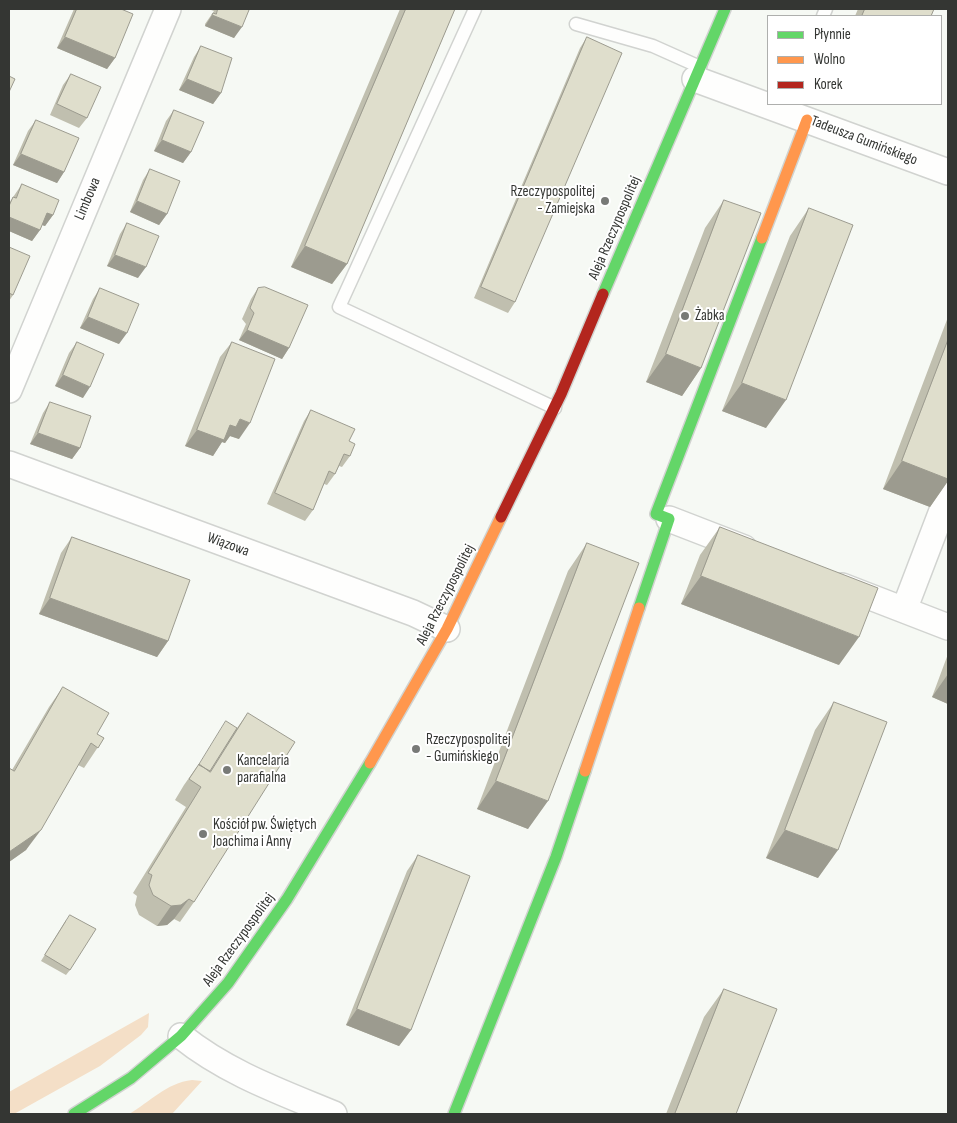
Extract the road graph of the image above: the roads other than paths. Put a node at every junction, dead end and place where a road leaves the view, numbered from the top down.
1 (168, 9) edge
2 (475, 9) edge
3 (725, 9) edge
4 (576, 24) dead end
5 (698, 73) junction
6 (767, 103) edge
7 (772, 105) edge
8 (807, 120) junction
9 (948, 172) edge
10 (9, 390) edge
11 (554, 408) junction
12 (9, 464) edge
13 (948, 495) edge
14 (669, 519) junction
15 (769, 558) edge
16 (823, 578) edge
17 (904, 610) junction
18 (948, 627) edge
19 (447, 629) junction
20 (181, 1036) junction
21 (74, 1114) edge
22 (334, 1114) edge
23 (454, 1114) edge

1 - 10 street, Limbowa
2 - 11 lane
3 - 5 street, Aleja Rzeczypospolitej
4 - 5 lane
5 - 6 street, Tadeusza Gumińskiego
5 - 11 street, Aleja Rzeczypospolitej
7 - 8 street, Tadeusza Gumińskiego
8 - 9 street, Tadeusza Gumińskiego
8 - 14 street
11 - 19 street, Aleja Rzeczypospolitej
12 - 19 street, Wiązowa
13 - 17 street
14 - 15 street
14 - 23 street
16 - 17 street
17 - 18 street
19 - 20 street, Aleja Rzeczypospolitej
20 - 21 street, Aleja Rzeczypospolitej
20 - 22 street

